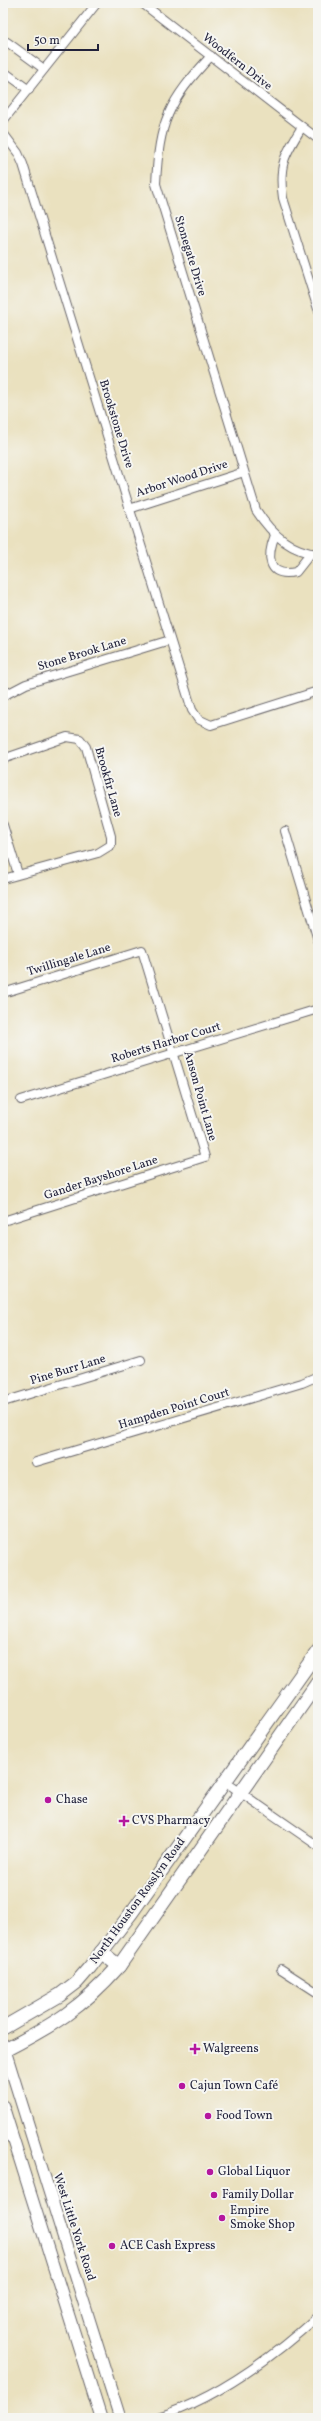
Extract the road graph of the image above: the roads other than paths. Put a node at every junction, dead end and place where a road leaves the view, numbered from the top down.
1 (97, 3) edge
2 (142, 3) edge
3 (3, 42) edge
4 (211, 56) junction
5 (44, 69) junction
6 (3, 71) edge
7 (29, 90) junction
8 (3, 121) edge
9 (302, 127) junction
10 (3, 132) edge
11 (318, 139) edge
12 (318, 309) edge
13 (244, 472) junction
14 (129, 509) junction
15 (275, 534) junction
16 (314, 553) edge
17 (170, 640) junction
18 (318, 691) edge
19 (3, 696) edge
20 (3, 759) edge
21 (3, 826) edge
22 (285, 831) dead end
23 (18, 874) junction
24 (3, 879) edge
25 (318, 940) edge
26 (142, 950) joint
27 (3, 992) edge
28 (318, 1009) edge
29 (175, 1053) junction
30 (21, 1100) dead end
31 (205, 1157) joint
32 (3, 1221) edge
33 (141, 1360) dead end
34 (318, 1376) edge
35 (3, 1402) edge
36 (36, 1462) dead end
37 (318, 1651) edge
38 (318, 1682) edge
39 (224, 1781) junction
40 (241, 1794) junction
41 (318, 1846) edge
42 (101, 1952) junction
43 (119, 1966) junction
44 (281, 1969) dead end
45 (318, 1993) edge
46 (3, 2028) edge
47 (4, 2048) edge
48 (3, 2106) edge
49 (3, 2133) edge
50 (13, 2140) junction
51 (63, 2235) junction
52 (45, 2240) junction
53 (318, 2316) edge
54 (101, 2418) edge
55 (120, 2418) edge
56 (155, 2418) edge

1 - 5 street
2 - 4 street, Woodfern Drive
3 - 5 street
4 - 9 street, Woodfern Drive
4 - 13 street, Stonegate Drive
5 - 7 street
6 - 7 street
7 - 8 street
9 - 11 street, Woodfern Drive
9 - 12 street
10 - 14 street, Brookstone Drive
13 - 14 street, Arbor Wood Drive
13 - 15 street, Arbor Wood Drive
14 - 17 street, Brookstone Drive
15 - 16 street, Arbor Wood Drive
15 - 16 street, Arbor Wood Drive
17 - 18 street, Brookstone Drive
17 - 19 street, Stone Brook Lane
20 - 23 street, Brookfir Lane
21 - 23 street
22 - 25 street
23 - 24 street
26 - 27 street, Twillingale Lane
26 - 29 street, Anson Point Lane
28 - 29 street, Roberts Harbor Court
29 - 30 street, Roberts Harbor Court
29 - 31 street, Anson Point Lane
31 - 32 street, Gander Bayshore Lane
33 - 35 street, Pine Burr Lane
34 - 36 street, Hampden Point Court
37 - 39 main road, North Houston Rosslyn Road
38 - 40 main road, North Houston Rosslyn Road
39 - 40 street
39 - 42 main road, North Houston Rosslyn Road
40 - 41 street
40 - 43 main road, North Houston Rosslyn Road
42 - 43 main road
42 - 46 main road, North Houston Rosslyn Road
43 - 47 main road, North Houston Rosslyn Road
44 - 45 street
47 - 51 main road, West Little York Road
48 - 50 main road
49 - 50 street
50 - 52 main road
51 - 52 main road
51 - 55 main road, West Little York Road
52 - 54 main road
53 - 56 street

